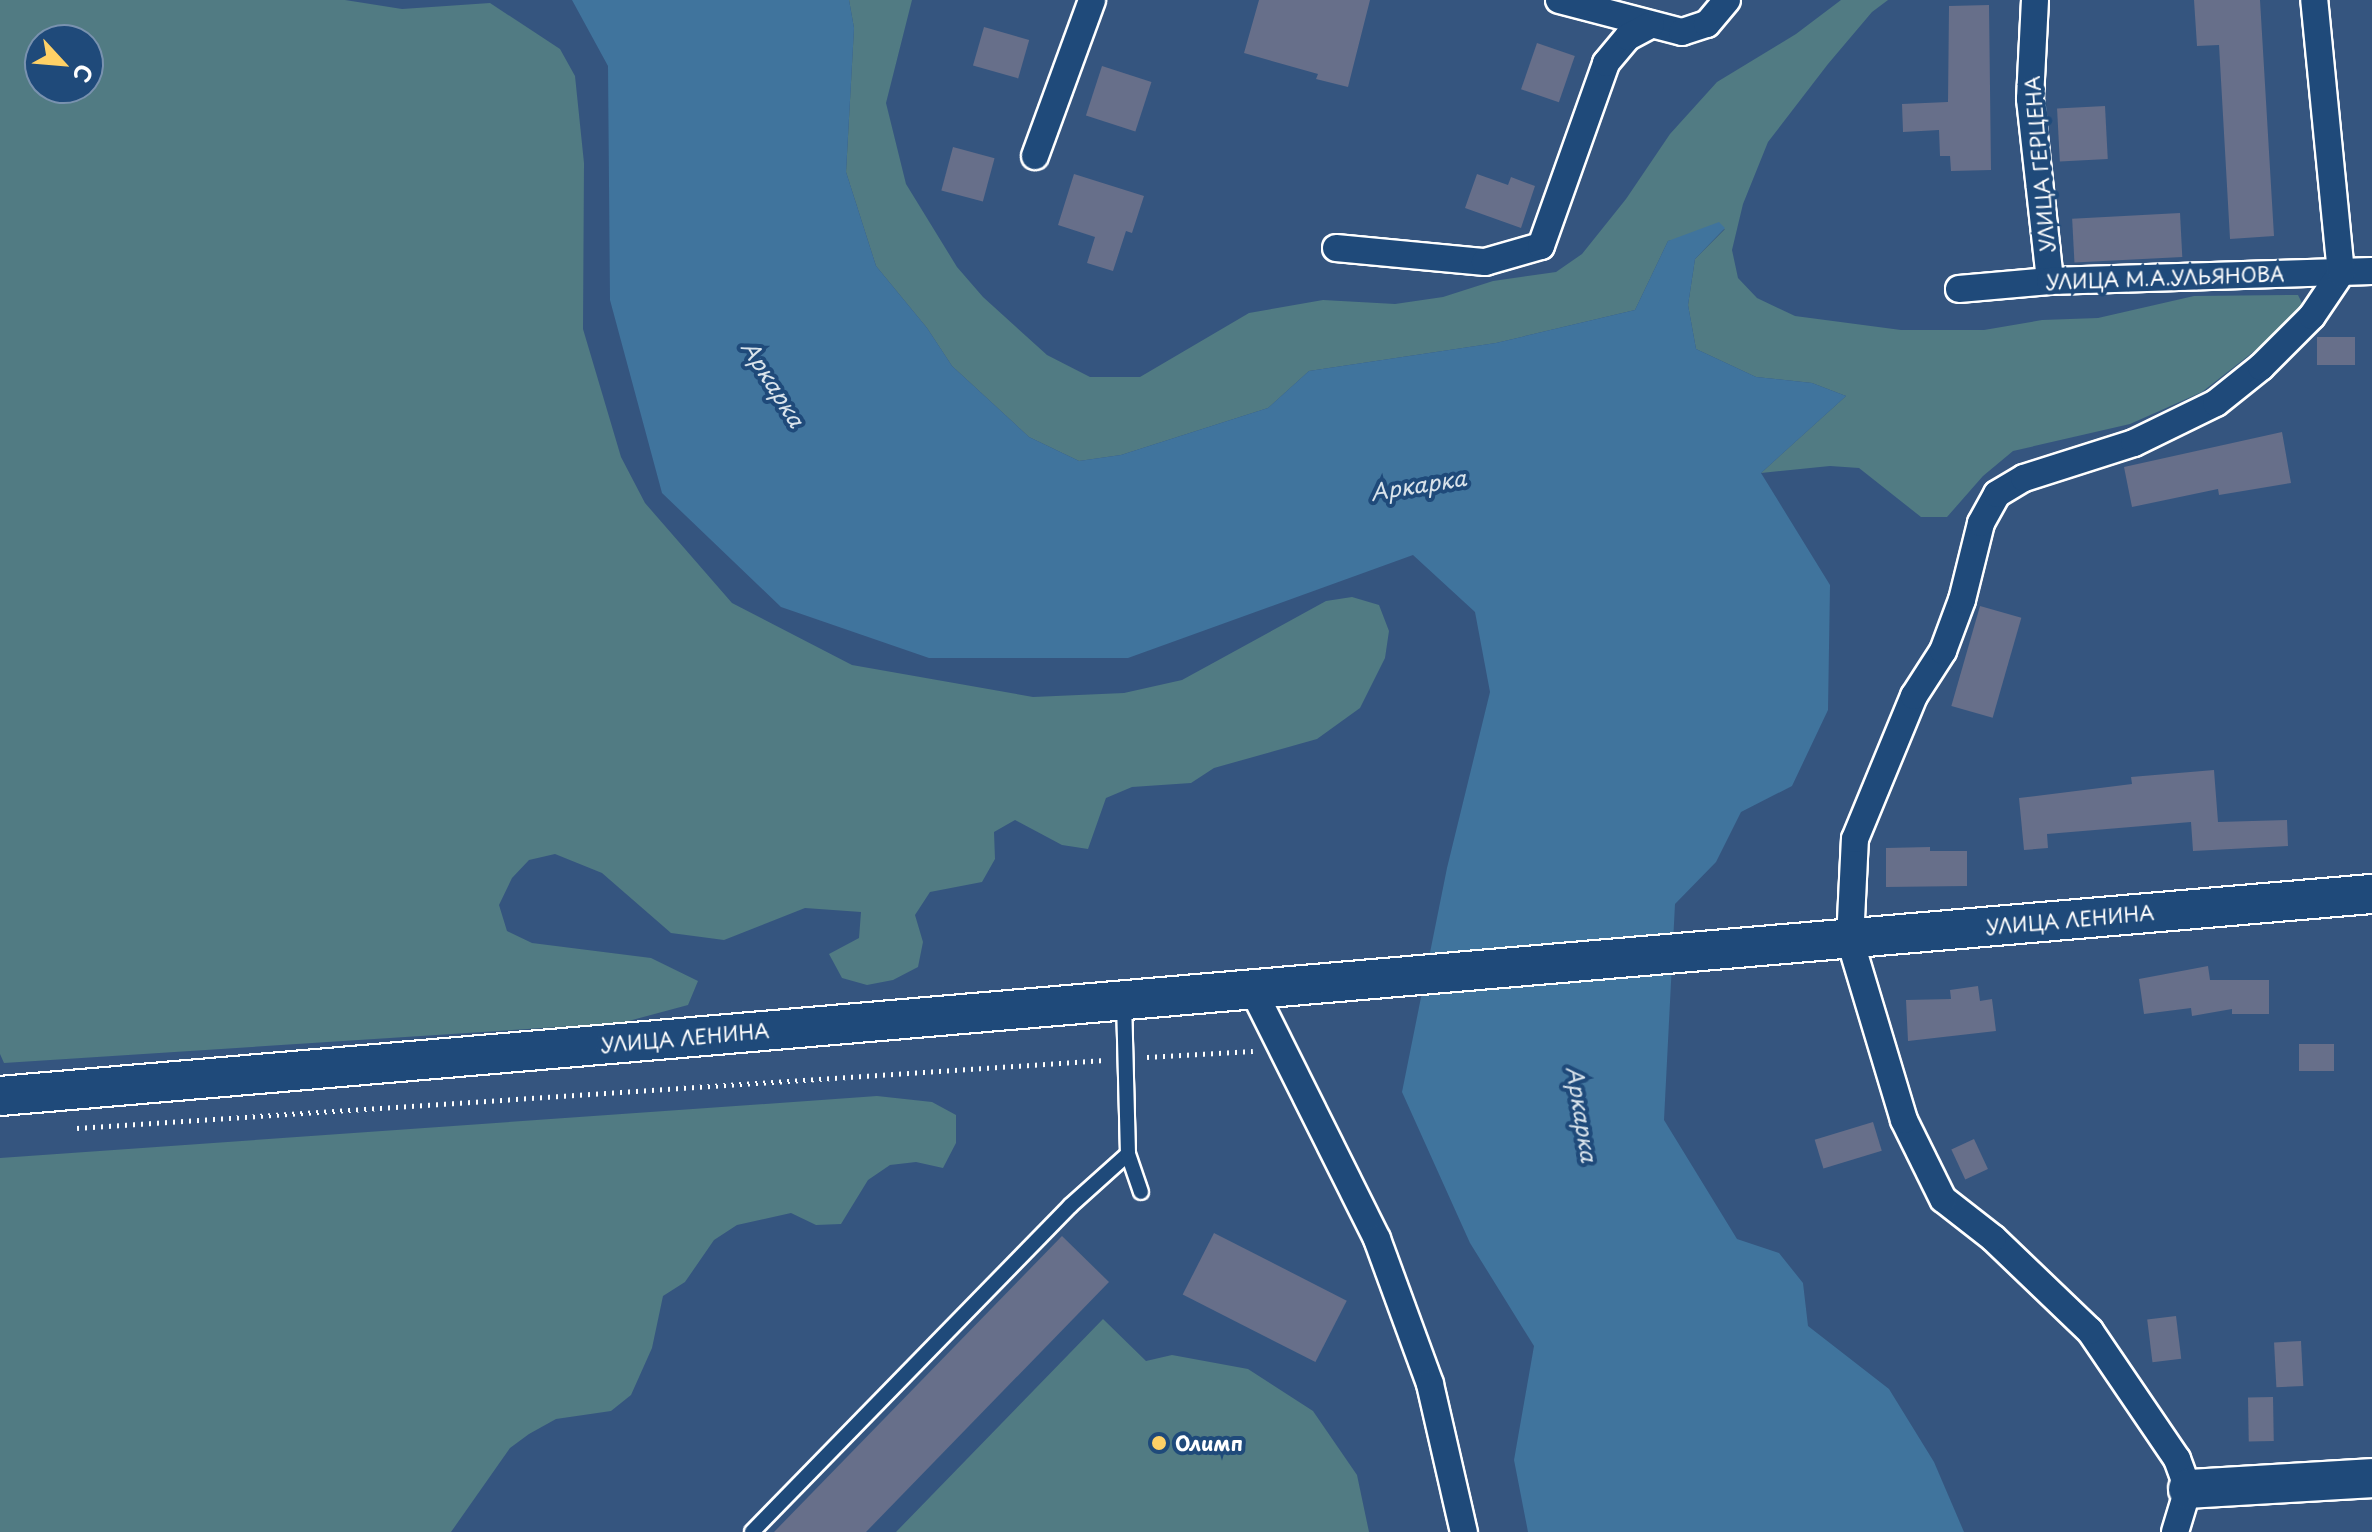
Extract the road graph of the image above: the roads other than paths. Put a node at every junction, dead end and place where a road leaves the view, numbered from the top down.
1 (1092, 0) edge
2 (1559, 0) edge
3 (1727, 0) edge
4 (2035, 0) edge
5 (2314, 0) edge
6 (1651, 25) junction
7 (1035, 156) dead end
8 (1336, 248) dead end
9 (2372, 271) edge
10 (2341, 273) junction
11 (2050, 281) junction
12 (1959, 289) dead end
13 (2372, 894) edge
14 (1850, 940) junction
15 (1253, 990) junction
16 (1124, 1001) junction
17 (0, 1096) edge
18 (1128, 1154) junction
19 (1141, 1192) dead end
20 (2372, 1478) edge
21 (2188, 1489) junction
22 (752, 1532) edge
23 (1464, 1532) edge
24 (2175, 1532) edge

1 - 7 street
2 - 6 street
3 - 6 street
4 - 11 street, УЛИЦА ГЕРЦЕНА
5 - 10 street
6 - 8 street
9 - 10 street, УЛИЦА М.А.УЛЬЯНОВА
10 - 11 street, УЛИЦА М.А.УЛЬЯНОВА
10 - 14 street
11 - 12 street, УЛИЦА М.А.УЛЬЯНОВА
13 - 14 main road, УЛИЦА ЛЕНИНА
14 - 15 main road, УЛИЦА ЛЕНИНА
14 - 21 street
15 - 16 main road, УЛИЦА ЛЕНИНА
15 - 23 street
16 - 17 main road, УЛИЦА ЛЕНИНА
16 - 18 lane
18 - 19 lane
18 - 22 lane
20 - 21 main road
21 - 24 street

